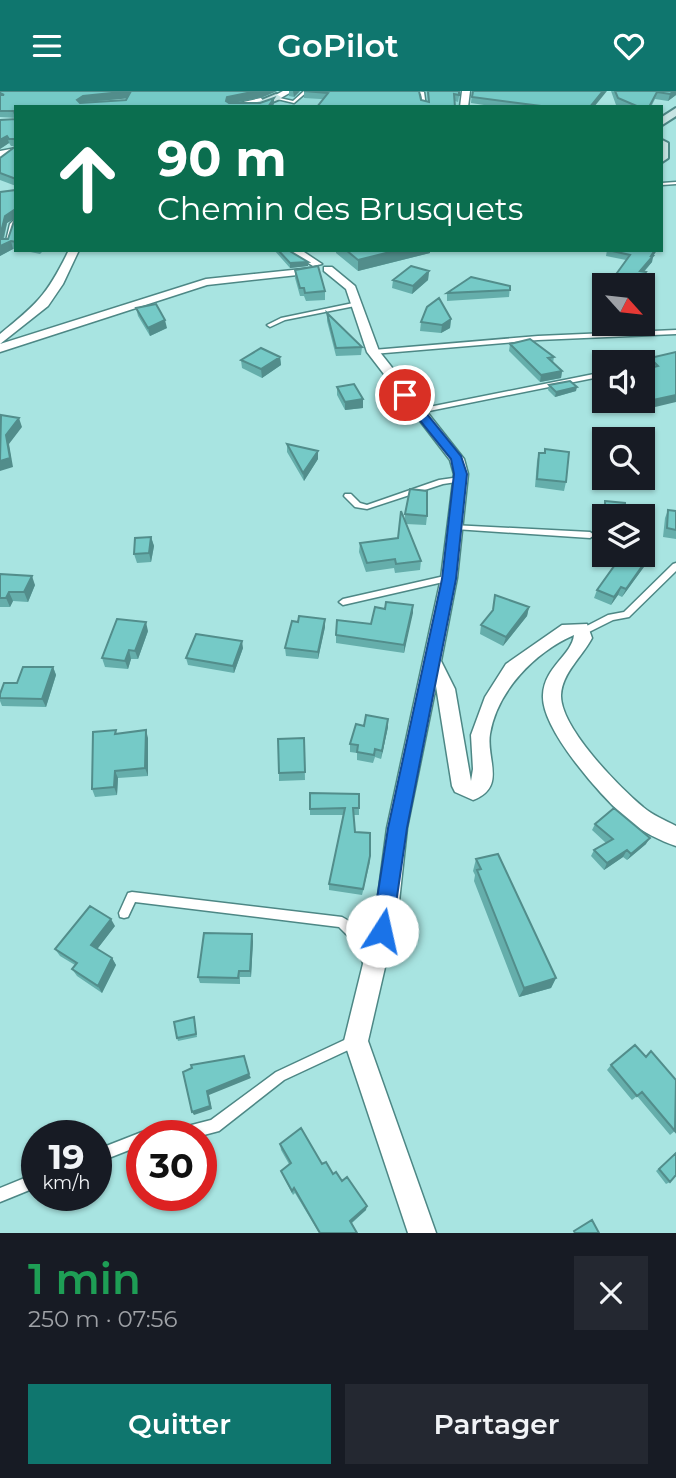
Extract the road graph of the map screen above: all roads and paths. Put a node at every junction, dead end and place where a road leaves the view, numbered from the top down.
1 (289, 91) edge
2 (306, 91) edge
3 (415, 91) edge
4 (264, 97) edge
5 (294, 101) junction
6 (239, 105) edge
7 (291, 105) edge
8 (425, 105) edge
9 (14, 222) edge
10 (7, 244) edge
11 (73, 252) edge
12 (296, 252) edge
13 (319, 268) junction
14 (358, 304) junction
15 (270, 325) dead end
16 (676, 332) edge
17 (0, 340) edge
18 (0, 348) edge
19 (373, 352) junction
20 (592, 376) edge
21 (419, 411) junction
22 (460, 479) junction
23 (348, 496) dead end
24 (455, 527) junction
25 (590, 535) dead end
26 (676, 566) edge
27 (449, 579) junction
28 (343, 602) dead end
29 (582, 632) junction
30 (432, 661) junction
31 (676, 837) edge
32 (124, 913) dead end
33 (373, 971) junction
34 (356, 1041) junction
35 (217, 1124) edge
36 (21, 1186) edge
37 (0, 1195) edge
38 (422, 1233) edge

1 - 4 street
2 - 5 lane
3 - 8 lane
4 - 5 lane
4 - 6 street
5 - 7 lane
9 - 10 lane
11 - 17 street
12 - 13 street
13 - 14 street
13 - 18 street
14 - 15 lane
14 - 19 street
16 - 19 lane
19 - 21 street
20 - 21 lane
21 - 22 street
22 - 23 lane
22 - 24 street
24 - 25 lane
24 - 27 street
26 - 29 lane
27 - 28 lane
27 - 30 street
29 - 30 street
29 - 31 street
30 - 33 street
32 - 33 lane
33 - 34 street
34 - 35 lane
34 - 38 street
36 - 37 lane

